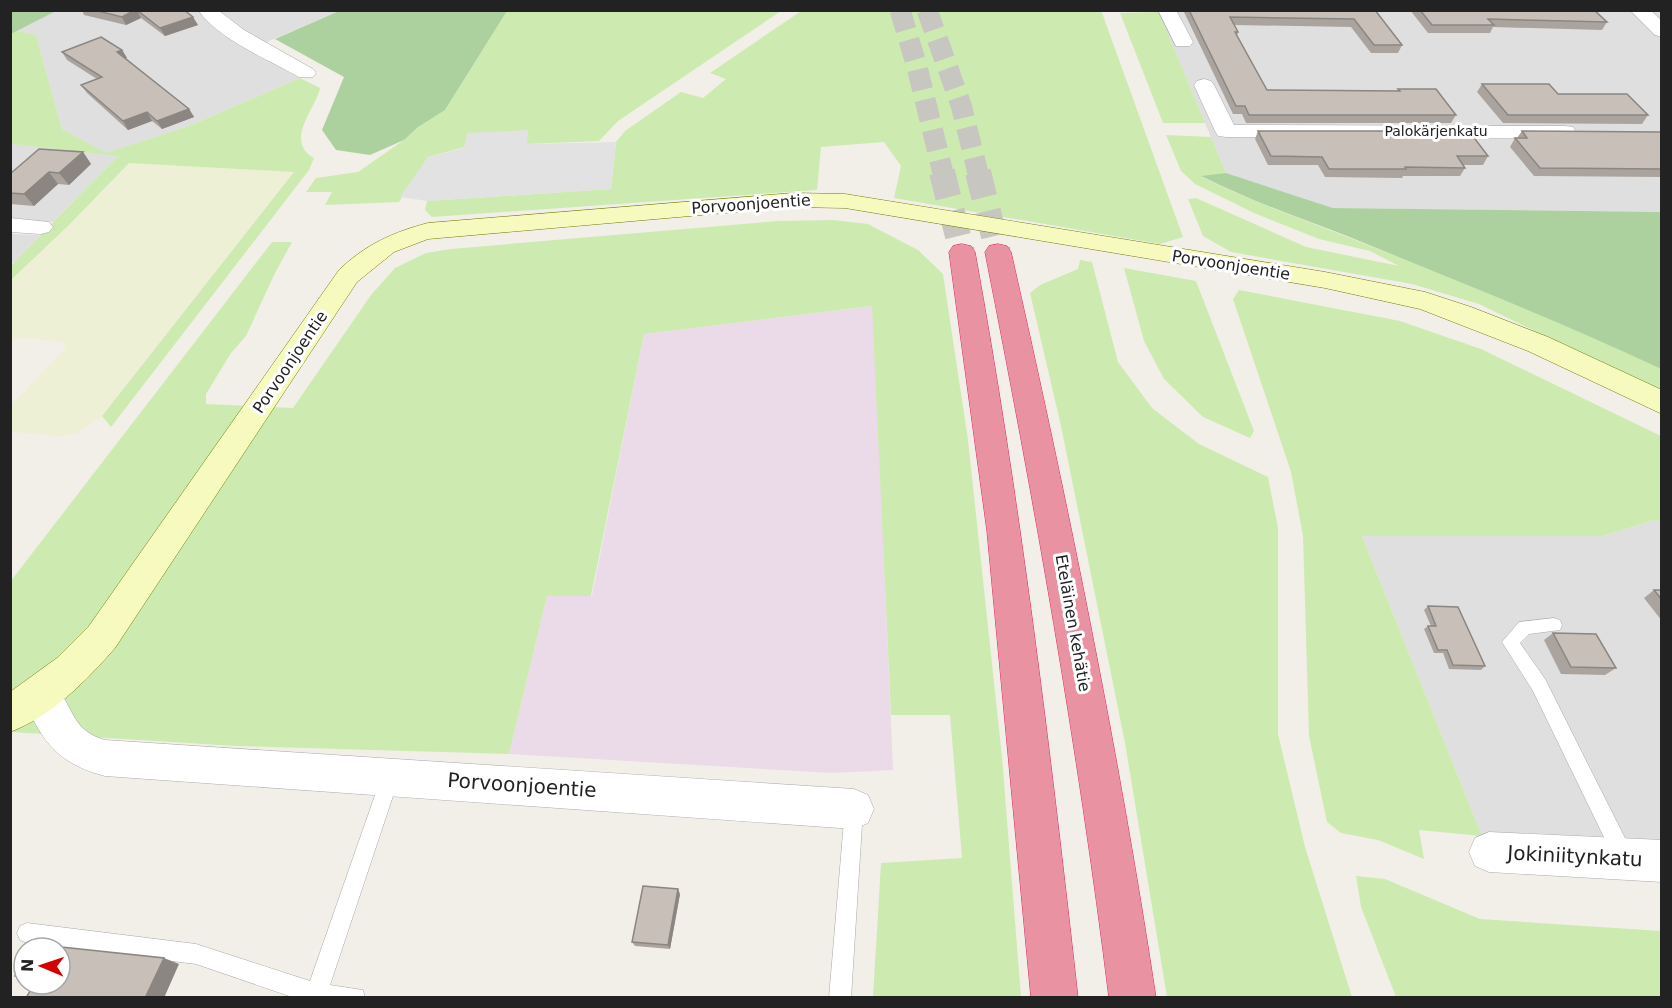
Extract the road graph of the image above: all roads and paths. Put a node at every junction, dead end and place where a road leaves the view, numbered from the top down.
1 (207, 10) edge
2 (1167, 10) edge
3 (1639, 10) edge
4 (1662, 31) edge
5 (1184, 42) dead end
6 (306, 73) dead end
7 (1204, 85) dead end
8 (1588, 132) edge
9 (10, 225) edge
10 (41, 227) dead end
11 (962, 252) tunnel mouth
12 (998, 252) tunnel mouth
13 (1662, 403) edge
14 (1554, 625) dead end
15 (25, 705) edge
16 (391, 776) junction
17 (854, 809) joint
18 (1489, 852) dead end
19 (1643, 859) edge
20 (27, 933) dead end
21 (316, 994) junction
22 (355, 998) edge
23 (840, 998) edge
24 (1055, 998) edge
25 (1133, 998) edge

1 - 6 street
2 - 5 street
3 - 4 street
7 - 8 street, Palokärjenkatu
9 - 10 street
11 - 24 highway
12 - 25 highway, Eteläinen kehätie
13 - 15 street, Porvoonjoentie
14 - 19 lane
15 - 16 street, Porvoonjoentie
16 - 17 street, Porvoonjoentie
16 - 21 lane
17 - 23 lane
18 - 19 street, Jokiniitynkatu
20 - 21 lane
21 - 22 lane

